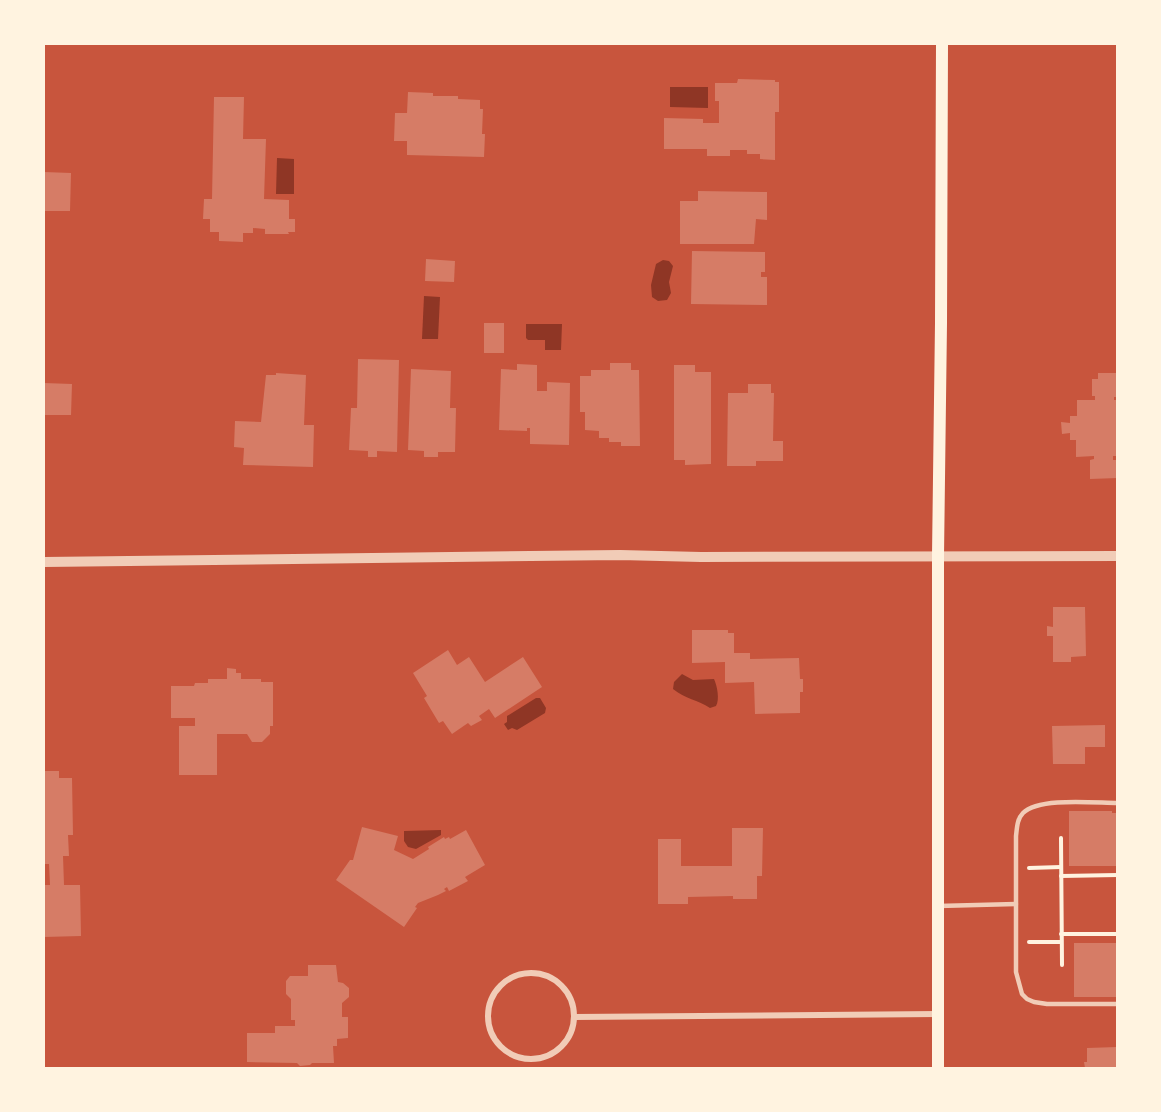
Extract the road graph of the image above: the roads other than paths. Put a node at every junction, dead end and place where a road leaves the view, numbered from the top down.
1 (942, 44) edge
2 (938, 556) junction
3 (1118, 556) edge
4 (44, 562) edge
5 (1118, 803) edge
6 (1016, 904) junction
7 (938, 906) junction
8 (1118, 1004) edge
9 (938, 1014) junction
10 (574, 1017) junction
11 (938, 1068) edge

1 - 2 main road
2 - 3 street
2 - 4 street
2 - 7 main road
5 - 6 lane
6 - 7 lane
6 - 8 lane
7 - 9 main road
9 - 10 street
9 - 11 main road
10 - 10 street

